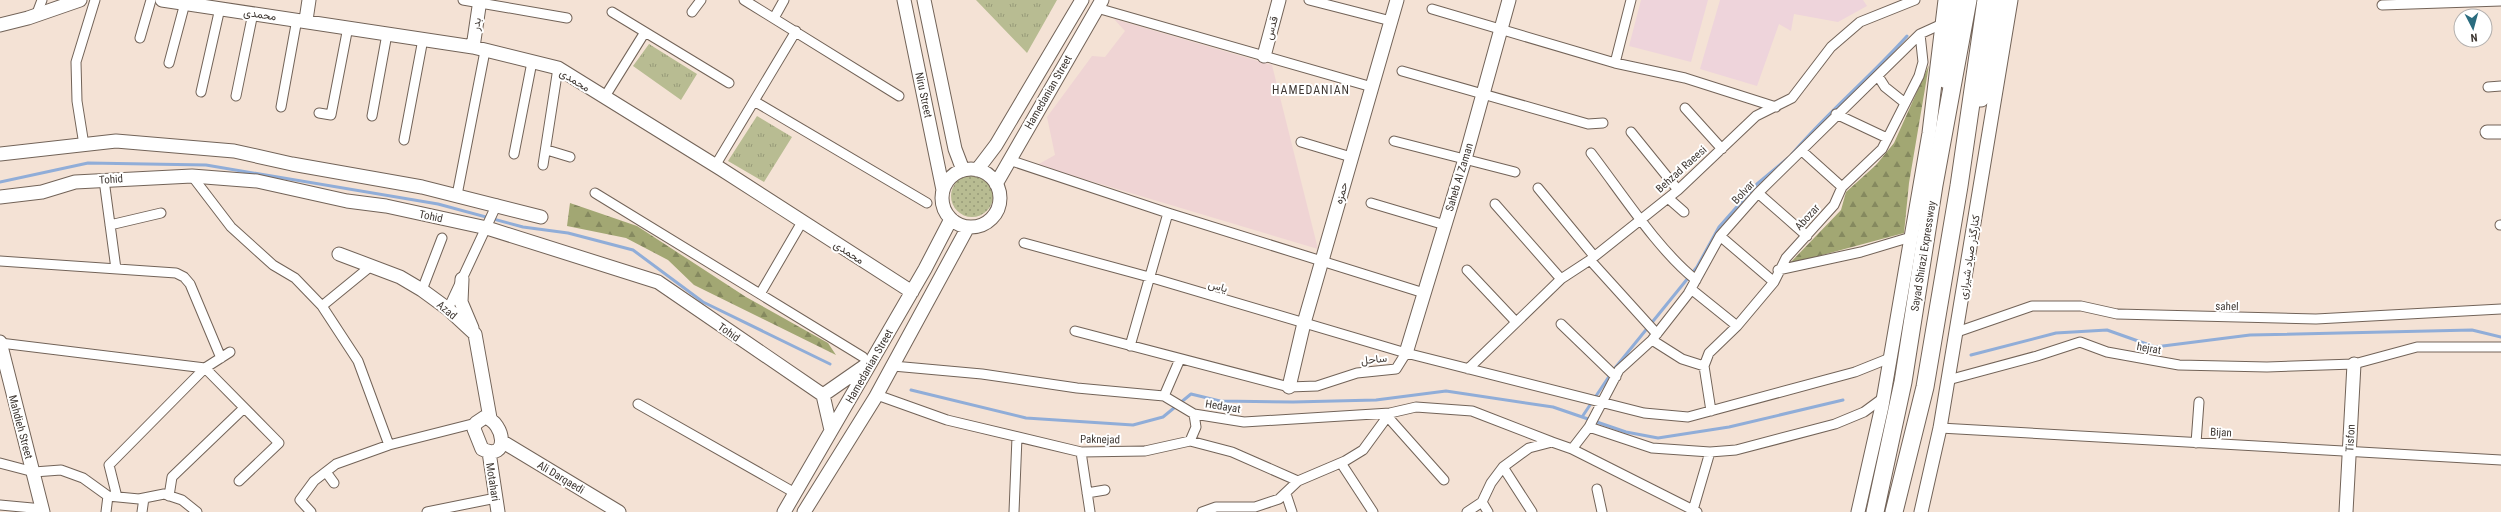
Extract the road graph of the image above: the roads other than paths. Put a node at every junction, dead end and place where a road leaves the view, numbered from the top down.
1 (42, 0) edge
2 (80, 0) edge
3 (95, 0) edge
4 (151, 0) edge
5 (162, 0) edge
6 (309, 0) edge
7 (463, 0) edge
8 (701, 0) edge
9 (744, 0) edge
10 (784, 0) edge
11 (904, 0) edge
12 (924, 0) edge
13 (1082, 0) edge
14 (1279, 0) edge
15 (1309, 0) edge
16 (1397, 0) edge
17 (1509, 0) edge
18 (1632, 0) edge
19 (1915, 0) edge
20 (1945, 0) edge
21 (1955, 0) edge
22 (1968, 0) edge
23 (1986, 0) edge
24 (2000, 0) edge
25 (2011, 0) edge
26 (480, 1) edge
27 (2501, 1) edge
28 (185, 3) junction
29 (1099, 4) edge
30 (2382, 5) dead end
31 (220, 8) junction
32 (1432, 9) dead end
33 (612, 12) dead end
34 (692, 12) dead end
35 (253, 13) junction
36 (36, 16) junction
37 (567, 18) dead end
38 (774, 18) junction
39 (301, 20) junction
40 (1391, 21) junction
41 (1942, 24) junction
42 (0, 25) edge
43 (348, 27) junction
44 (1501, 29) junction
45 (796, 31) junction
46 (645, 32) junction
47 (387, 34) junction
48 (1920, 34) junction
49 (140, 38) dead end
50 (423, 39) junction
51 (479, 49) junction
52 (1264, 56) junction
53 (532, 62) junction
54 (169, 63) dead end
55 (1615, 63) junction
56 (558, 68) junction
57 (1402, 71) dead end
58 (1878, 76) junction
59 (729, 83) dead end
60 (2501, 86) edge
61 (1372, 87) junction
62 (2488, 87) dead end
63 (202, 92) dead end
64 (236, 96) dead end
65 (899, 96) dead end
66 (1483, 96) junction
67 (604, 98) junction
68 (754, 101) junction
69 (1904, 103) junction
70 (281, 106) dead end
71 (1776, 107) junction
72 (1685, 108) dead end
73 (319, 113) dead end
74 (1836, 114) junction
75 (372, 116) dead end
76 (1603, 123) dead end
77 (1631, 132) dead end
78 (2487, 132) dead end
79 (2501, 132) edge
80 (1887, 138) junction
81 (404, 140) dead end
82 (1394, 141) dead end
83 (1301, 142) dead end
84 (84, 145) junction
85 (955, 149) junction
86 (1722, 149) junction
87 (547, 150) junction
88 (1802, 151) junction
89 (936, 152) junction
90 (1591, 153) dead end
91 (0, 154) edge
92 (514, 154) dead end
93 (570, 157) dead end
94 (1351, 157) junction
95 (1465, 159) junction
96 (1009, 160) junction
97 (543, 165) dead end
98 (715, 166) junction
99 (964, 170) junction
100 (977, 170) junction
101 (1515, 172) dead end
102 (192, 176) junction
103 (104, 180) junction
104 (996, 184) junction
105 (1934, 185) junction
106 (1959, 186) junction
107 (1842, 187) junction
108 (1538, 188) dead end
109 (943, 190) junction
110 (1678, 190) junction
111 (595, 193) dead end
112 (1758, 193) junction
113 (457, 195) junction
114 (0, 197) edge
115 (1668, 198) junction
116 (926, 202) dead end
117 (1371, 203) dead end
118 (1495, 204) dead end
119 (1684, 212) dead end
120 (162, 213) dead end
121 (1168, 213) junction
122 (492, 216) junction
123 (541, 217) dead end
124 (951, 219) junction
125 (1641, 219) junction
126 (802, 222) junction
127 (110, 225) junction
128 (1445, 225) junction
129 (968, 227) junction
130 (1720, 236) junction
131 (1807, 236) junction
132 (1911, 237) junction
133 (442, 238) dead end
134 (1024, 244) dead end
135 (339, 254) dead end
136 (1592, 258) junction
137 (1322, 260) junction
138 (0, 261) edge
139 (371, 266) junction
140 (116, 269) junction
141 (1467, 270) dead end
142 (1778, 270) junction
143 (1149, 277) junction
144 (462, 279) junction
145 (1561, 279) junction
146 (1696, 280) junction
147 (1774, 282) junction
148 (1691, 289) junction
149 (422, 290) junction
150 (912, 292) junction
151 (1424, 293) junction
152 (760, 294) junction
153 (322, 306) junction
154 (448, 309) junction
155 (2501, 309) edge
156 (1516, 322) junction
157 (1304, 323) junction
158 (1561, 324) dead end
159 (1737, 326) junction
160 (1075, 331) dead end
161 (1957, 332) junction
162 (475, 334) junction
163 (1654, 337) junction
164 (0, 343) edge
165 (1130, 346) junction
166 (2501, 346) edge
167 (230, 352) dead end
168 (1406, 353) junction
169 (220, 358) junction
170 (1890, 358) junction
171 (867, 359) junction
172 (1180, 359) junction
173 (2, 361) edge
174 (2354, 364) junction
175 (893, 366) junction
176 (1704, 366) junction
177 (205, 368) junction
178 (1468, 369) junction
179 (1616, 377) junction
180 (1948, 380) junction
181 (1288, 387) junction
182 (823, 395) junction
183 (877, 395) junction
184 (1165, 397) junction
185 (1883, 398) junction
186 (2199, 402) dead end
187 (638, 404) dead end
188 (1600, 404) junction
189 (244, 408) junction
190 (1711, 411) junction
191 (1191, 412) junction
192 (1389, 414) junction
193 (490, 418) junction
194 (476, 423) junction
195 (1589, 426) junction
196 (1940, 428) junction
197 (831, 430) junction
198 (1018, 437) junction
199 (1190, 441) junction
200 (503, 442) junction
201 (1552, 442) junction
202 (2196, 443) junction
203 (389, 445) junction
204 (1572, 448) junction
205 (2350, 451) junction
206 (489, 452) junction
207 (1081, 452) junction
208 (1710, 452) junction
209 (2501, 460) edge
210 (0, 463) edge
211 (1341, 463) junction
212 (1504, 468) junction
213 (34, 472) junction
214 (326, 472) junction
215 (1444, 480) dead end
216 (239, 481) dead end
217 (1298, 481) junction
218 (334, 483) dead end
219 (1597, 489) dead end
220 (1105, 490) dead end
221 (795, 493) junction
222 (1087, 493) junction
223 (1286, 494) junction
224 (113, 496) junction
225 (169, 496) junction
226 (144, 498) junction
227 (496, 498) junction
228 (1482, 502) junction
229 (0, 505) edge
230 (1228, 509) edge
231 (43, 511) edge
232 (1692, 511) edge
233 (106, 512) edge
234 (142, 512) edge
235 (197, 512) edge
236 (311, 512) edge
237 (427, 512) edge
238 (498, 512) edge
239 (618, 512) edge
240 (784, 512) edge
241 (804, 512) edge
242 (1014, 512) edge
243 (1090, 512) edge
244 (1202, 512) edge
245 (1292, 512) edge
246 (1373, 512) edge
247 (1468, 512) edge
248 (1488, 512) edge
249 (1532, 512) edge
250 (1602, 512) edge
251 (1858, 512) edge
252 (1875, 512) edge
253 (1894, 512) edge
254 (1921, 512) edge
255 (2346, 512) edge

1 - 36 street
2 - 36 street
3 - 84 street
4 - 49 street
5 - 28 street, محمدی
6 - 39 street
7 - 26 street
8 - 34 street
9 - 38 street
10 - 38 street
11 - 89 street, Niru Street
12 - 85 street, Niru Street
13 - 100 street, Hamedanian Street
14 - 52 street, قدس
15 - 40 street
16 - 40 street, حمزه
17 - 44 street, Saheb Al Zaman
18 - 55 street
19 - 71 street, Behzad Raeesi
20 - 41 street
21 - 105 highway
22 - 105 highway, Sayad Shirazi Expressway
23 - 106 highway, Sayad Shirazi Expressway
24 - 106 highway
25 - 161 street, کنارگذر صیاد شیرازی
26 - 37 street
26 - 51 street, بدر
27 - 30 street
28 - 31 street, محمدی
28 - 54 street
29 - 52 street
29 - 96 street, Hamedanian Street
31 - 35 street, محمدی
31 - 63 street
32 - 44 street
33 - 46 street
35 - 39 street, محمدی
35 - 64 street
36 - 42 street
38 - 45 street
39 - 43 street, محمدی
39 - 70 street
40 - 61 street, حمزه
41 - 48 street, Bolvar
41 - 132 street
43 - 47 street, محمدی
43 - 73 street
44 - 55 street
44 - 66 street, Saheb Al Zaman
45 - 65 street
45 - 68 street
46 - 59 street
46 - 67 street
47 - 50 street, محمدی
47 - 75 street
48 - 58 street, Bolvar
48 - 69 street, Abozar
50 - 51 street, محمدی
50 - 81 street
51 - 53 street, محمدی
51 - 113 street
52 - 61 street
53 - 56 street, محمدی
53 - 92 street
55 - 71 street
56 - 67 street, محمدی
56 - 87 street
57 - 66 street
58 - 69 street
58 - 74 street, Bolvar
60 - 62 street
61 - 94 street, حمزه
66 - 76 street
66 - 95 street, Saheb Al Zaman
67 - 98 street, محمدی
68 - 98 street
68 - 116 street
69 - 80 street, Abozar
71 - 86 street, Behzad Raeesi
72 - 86 street
74 - 80 street
74 - 88 street, Bolvar
77 - 110 street
78 - 79 street
80 - 107 street, Abozar
82 - 95 street
83 - 94 street
84 - 91 street
84 - 113 street
85 - 89 street
85 - 99 street, Niru Street
86 - 110 street, Behzad Raeesi
87 - 93 street
87 - 97 street
88 - 107 street
88 - 112 street, Bolvar
89 - 109 street, Niru Street
90 - 125 street
94 - 137 street, حمزه
95 - 101 street
95 - 128 street, Saheb Al Zaman
96 - 104 street, Hamedanian Street
96 - 121 street
98 - 126 street, محمدی
99 - 100 street
99 - 109 street
100 - 104 street
102 - 103 street, Tohid
102 - 122 street, Tohid
102 - 153 street
103 - 114 street, Tohid
103 - 127 street
104 - 129 street
105 - 252 highway, Sayad Shirazi Expressway
106 - 253 highway, Sayad Shirazi Expressway
107 - 131 street, Abozar
108 - 136 street
109 - 124 street
110 - 115 street, Behzad Raeesi
111 - 152 street
112 - 130 street, Bolvar
112 - 131 street
113 - 122 street
115 - 119 street
115 - 125 street, Behzad Raeesi
117 - 128 street
118 - 145 street
120 - 127 street
121 - 137 street
121 - 143 street
122 - 123 street
122 - 144 street
122 - 182 street, Tohid
124 - 129 street
124 - 150 street, Hamedanian Street
125 - 136 street, Behzad Raeesi
125 - 146 street
126 - 150 street, محمدی
126 - 152 street
127 - 140 street
128 - 151 street, Saheb Al Zaman
129 - 175 street, Hamedanian Street
130 - 146 street, Bolvar
130 - 147 street
131 - 142 street, Abozar
132 - 142 street
132 - 170 street
133 - 149 street
134 - 143 street, یاس
135 - 139 street, Azad
136 - 145 street, Behzad Raeesi
136 - 163 street
137 - 151 street
137 - 157 street, حمزه
138 - 140 street
139 - 149 street, Azad
139 - 153 street
140 - 169 street
141 - 156 street
142 - 147 street, Abozar
143 - 157 street, یاس
143 - 165 street
144 - 154 street
144 - 162 street
145 - 156 street, Behzad Raeesi
146 - 148 street, Bolvar
147 - 159 street, Abozar
148 - 159 street
148 - 163 street, Bolvar
149 - 154 street, Azad
150 - 171 street, Hamedanian Street
151 - 168 street, Saheb Al Zaman
152 - 171 street
153 - 203 street
154 - 162 street, Azad
155 - 161 street, sahel
156 - 178 street, Behzad Raeesi
157 - 168 street, یاس
157 - 181 street, حمزه
158 - 179 street
159 - 176 street, Abozar
160 - 165 street, ساحل
161 - 180 street, کنارگذر صیاد شیرازی
162 - 193 street
163 - 176 street
163 - 179 street, Bolvar
164 - 173 street, Mahdieh Street
164 - 177 street
165 - 172 street, ساحل
166 - 174 street, hejrat
167 - 169 street
168 - 178 street
168 - 181 street, ساحل
169 - 177 street
170 - 185 street
170 - 190 street
171 - 182 street
171 - 197 street, Hamedanian Street
172 - 181 street, ساحل
172 - 184 street
173 - 213 street, Mahdieh Street
174 - 180 street, hejrat
174 - 205 street, Tisfon
175 - 183 street, Hamedanian Street
175 - 184 street, Hedayat
176 - 190 street
177 - 189 street
177 - 224 street
178 - 188 street
179 - 188 street, Bolvar
180 - 196 street, کنارگذر صیاد شیرازی
182 - 197 street
183 - 198 street, Paknejad
183 - 241 street, Hamedanian Street
184 - 191 street, Hedayat
185 - 208 street
185 - 251 street
186 - 202 street
187 - 221 street
188 - 190 street
188 - 195 street, Bolvar
189 - 216 street
189 - 225 street
191 - 192 street, Hedayat
191 - 199 street
192 - 201 street, Hedayat
192 - 211 street
192 - 215 street
193 - 194 street
193 - 200 street
194 - 203 street
194 - 206 street
195 - 204 street, Bolvar
195 - 208 street
196 - 202 street, Bijan
196 - 254 street, کنارگذر صیاد شیرازی
197 - 221 street, Hamedanian Street
198 - 207 street, Paknejad
198 - 242 street
199 - 207 street, Paknejad
199 - 217 street, Paknejad
200 - 206 street
200 - 239 street, Ali Darqaedi
201 - 204 street, Hedayat
201 - 212 street
202 - 205 street, Bijan
203 - 214 street
204 - 232 street, Hedayat
205 - 209 street, Bijan
205 - 255 street, Tisfon
206 - 227 street, Motahari
207 - 222 street
208 - 232 street
210 - 213 street
211 - 217 street
211 - 246 street
212 - 228 street
212 - 249 street
213 - 224 street
213 - 231 street, Mahdieh Street
214 - 218 street
214 - 236 street
217 - 223 street
219 - 250 street
220 - 222 street
221 - 240 street, Hamedanian Street
222 - 243 street
223 - 230 street
223 - 245 street
224 - 226 street
224 - 233 street
225 - 226 street
225 - 235 street
226 - 234 street
227 - 237 street
227 - 238 street, Motahari
228 - 247 street
228 - 248 street
229 - 231 street
230 - 244 street

